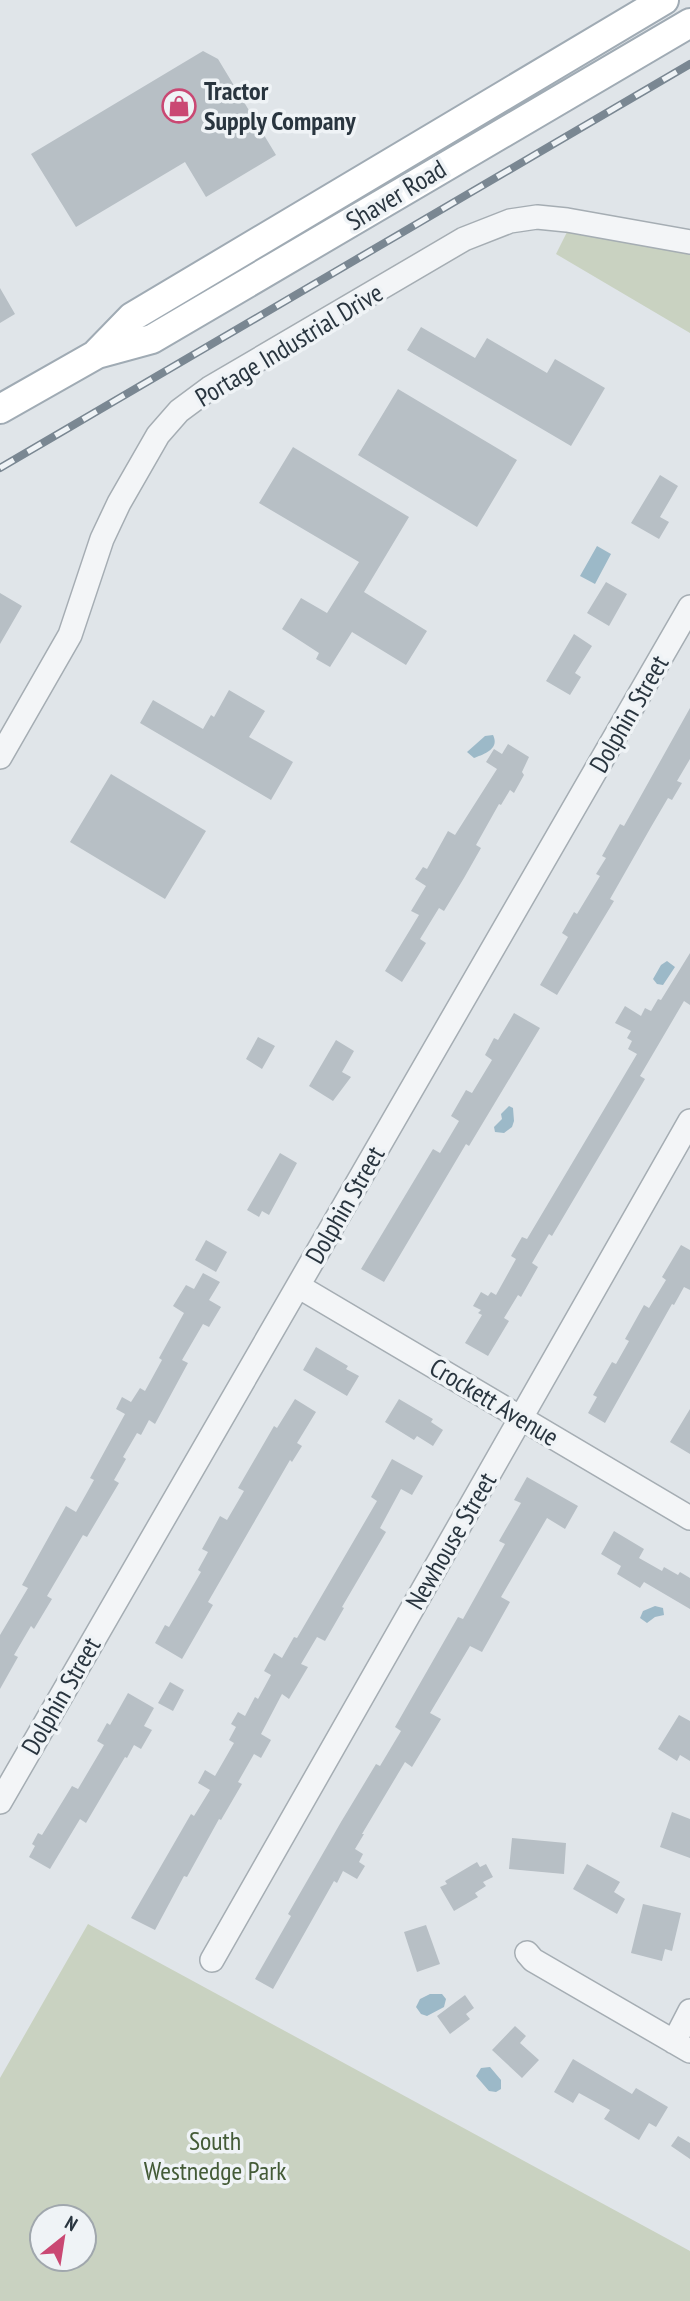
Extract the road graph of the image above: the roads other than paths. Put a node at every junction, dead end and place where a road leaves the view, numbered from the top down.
1 (659, 3) edge
2 (689, 25) edge
3 (690, 242) edge
4 (97, 354) junction
5 (0, 409) edge
6 (690, 607) edge
7 (0, 758) edge
8 (690, 1121) edge
9 (298, 1286) junction
10 (520, 1418) junction
11 (690, 1518) edge
12 (0, 1802) edge
13 (527, 1953) dead end
14 (212, 1960) dead end
15 (690, 2011) edge
16 (682, 2046) edge

1 - 2 street
1 - 4 main road, Shaver Road
2 - 4 main road, Shaver Road
3 - 7 street, Portage Industrial Drive
4 - 5 main road, Shaver Road
6 - 9 street, Dolphin Street
8 - 10 street, Newhouse Street
9 - 10 street, Crockett Avenue
9 - 12 street, Dolphin Street
10 - 11 street, Crockett Avenue
10 - 14 street, Newhouse Street
13 - 16 street
15 - 16 street

